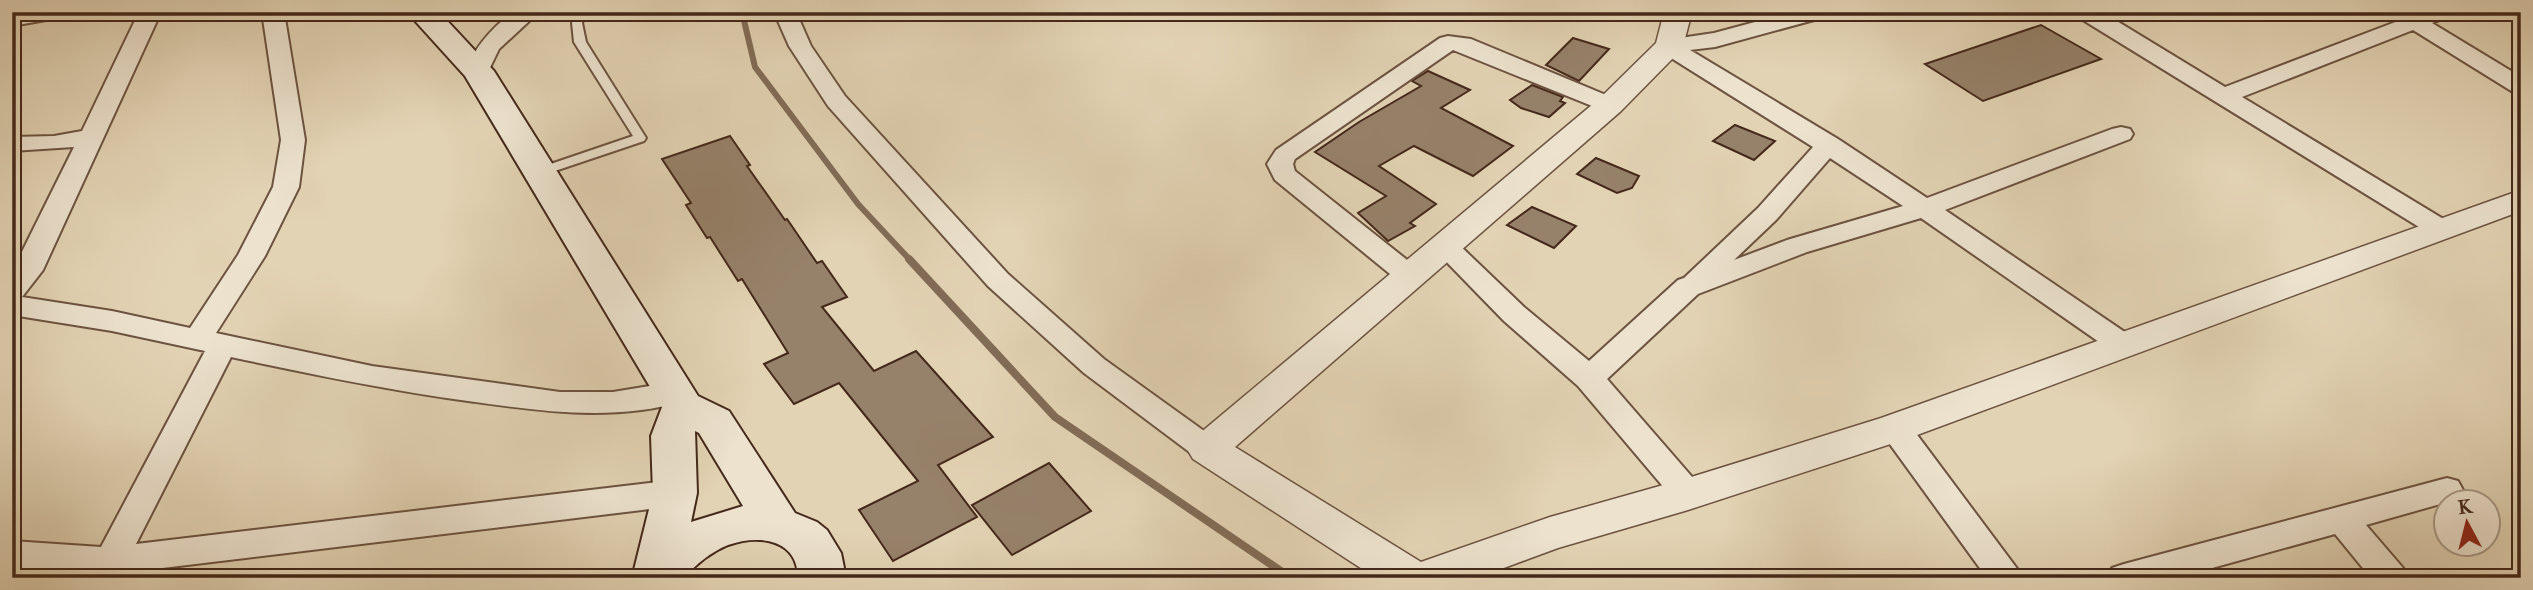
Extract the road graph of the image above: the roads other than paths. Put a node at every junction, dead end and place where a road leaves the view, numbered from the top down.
1 (55, 12) edge
2 (273, 12) edge
3 (422, 12) edge
4 (528, 12) edge
5 (581, 12) edge
6 (785, 12) edge
7 (1678, 12) edge
8 (1817, 12) edge
9 (2440, 12) edge
10 (154, 13) edge
11 (2097, 14) edge
12 (2407, 17) edge
13 (18, 18) edge
14 (12, 39) edge
15 (1669, 46) junction
16 (478, 71) junction
17 (2521, 87) edge
18 (2223, 96) junction
19 (1610, 105) junction
20 (2121, 134) dead end
21 (91, 137) junction
22 (12, 144) edge
23 (1829, 144) junction
24 (540, 172) junction
25 (2521, 200) edge
26 (1926, 208) junction
27 (2441, 229) junction
28 (1444, 246) junction
29 (1412, 277) junction
30 (1688, 287) junction
31 (12, 291) edge
32 (12, 304) edge
33 (210, 343) junction
34 (2122, 344) junction
35 (1589, 378) junction
36 (679, 400) junction
37 (1895, 428) junction
38 (1207, 449) junction
39 (675, 493) junction
40 (1688, 494) junction
41 (2432, 494) edge
42 (2340, 517) junction
43 (779, 524) junction
44 (12, 555) edge
45 (106, 569) edge
46 (826, 574) edge
47 (656, 578) edge
48 (1411, 578) edge
49 (1427, 578) edge
50 (2007, 578) edge
51 (2124, 578) edge
52 (2391, 578) edge

1 - 13 street
2 - 33 street
3 - 16 main road
4 - 16 street
5 - 24 lane
6 - 38 street
7 - 15 street
8 - 15 street
9 - 12 street
10 - 21 street
11 - 18 street
12 - 17 street
12 - 18 street
13 - 14 street
15 - 19 street
15 - 23 street
16 - 24 main road
18 - 27 street
19 - 28 street
19 - 29 street
20 - 26 street
21 - 22 street
21 - 31 street
23 - 26 street
23 - 30 street
24 - 36 main road
25 - 27 street
26 - 30 street
26 - 34 street
27 - 34 street
28 - 29 street
28 - 35 street
29 - 38 street
30 - 35 street
32 - 33 street
33 - 36 street
33 - 45 street
34 - 37 street
35 - 40 street
36 - 39 main road
36 - 43 main road
37 - 40 street
37 - 50 street
38 - 48 street
39 - 45 street
39 - 47 main road
40 - 49 street
41 - 42 street
42 - 51 street
42 - 52 street
43 - 46 main road
43 - 47 main road
44 - 45 street

